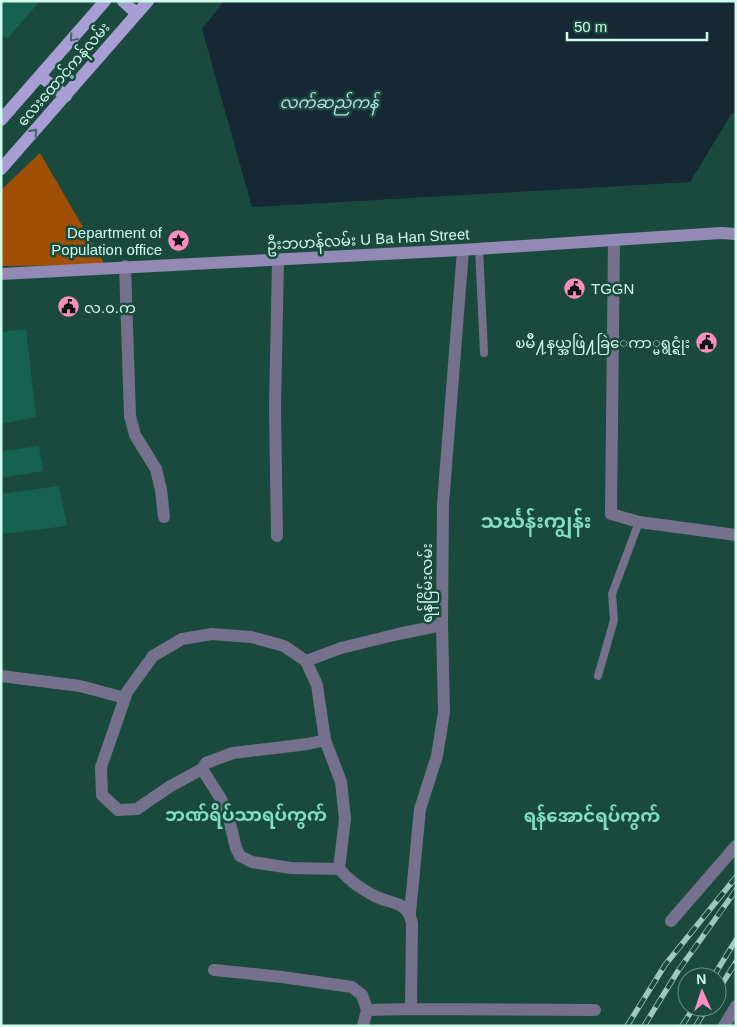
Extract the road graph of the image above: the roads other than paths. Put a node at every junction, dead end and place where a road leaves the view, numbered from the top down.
1 (105, 1) edge
2 (123, 1) edge
3 (148, 1) edge
4 (137, 14) junction
5 (40, 76) junction
6 (66, 96) junction
7 (1, 120) edge
8 (1, 169) edge
9 (736, 234) edge
10 (614, 240) junction
11 (479, 249) junction
12 (463, 250) junction
13 (278, 260) junction
14 (125, 266) junction
15 (1, 274) edge
16 (484, 353) dead end
17 (164, 516) dead end
18 (639, 522) junction
19 (736, 535) edge
20 (277, 536) dead end
21 (442, 625) junction
22 (306, 661) junction
23 (1, 676) edge
24 (598, 676) dead end
25 (125, 698) junction
26 (325, 740) junction
27 (202, 769) junction
28 (736, 846) edge
29 (339, 869) junction
30 (410, 914) junction
31 (671, 921) dead end
32 (214, 970) dead end
33 (736, 1006) edge
34 (411, 1009) junction
35 (367, 1010) junction
36 (595, 1010) dead end
37 (363, 1026) edge
38 (724, 1026) edge

1 -> 5 main road, လေးထောင့်ကန်လမ်း
2 - 4 main road
3 - 4 main road, လေးထောင့်ကန်လမ်း
4 - 6 main road, လေးထောင့်ကန်လမ်း
5 - 6 main road
5 - 7 main road, လေးထောင့်ကန်လမ်း
8 -> 6 main road, လေးထောင့်ကန်လမ်း
9 - 10 street, ဦးဘဟန်လမ်း U Ba Han Street
10 - 11 street, ဦးဘဟန်လမ်း U Ba Han Street
10 - 18 street
11 - 12 street, ဦးဘဟန်လမ်း U Ba Han Street
11 - 16 lane
12 - 13 street, ဦးဘဟန်လမ်း U Ba Han Street
12 - 21 street, ရန်ငြိမ်းလမ်း
13 - 14 street, ဦးဘဟန်လမ်း U Ba Han Street
13 - 20 street
14 - 15 street, ဦးဘဟန်လမ်း U Ba Han Street
14 - 17 street
18 - 19 street
18 - 24 lane
21 - 22 street
21 - 30 street, ရန်ငြိမ်းလမ်း
22 - 25 street
22 - 26 street
23 - 25 street
25 - 27 street
26 - 27 street
26 - 29 street
27 - 29 street
28 - 31 street
29 - 30 street
30 - 34 street, ရန်ငြိမ်းလမ်း
32 - 35 street
33 - 38 street
34 - 35 street
34 - 36 street
35 - 37 street

